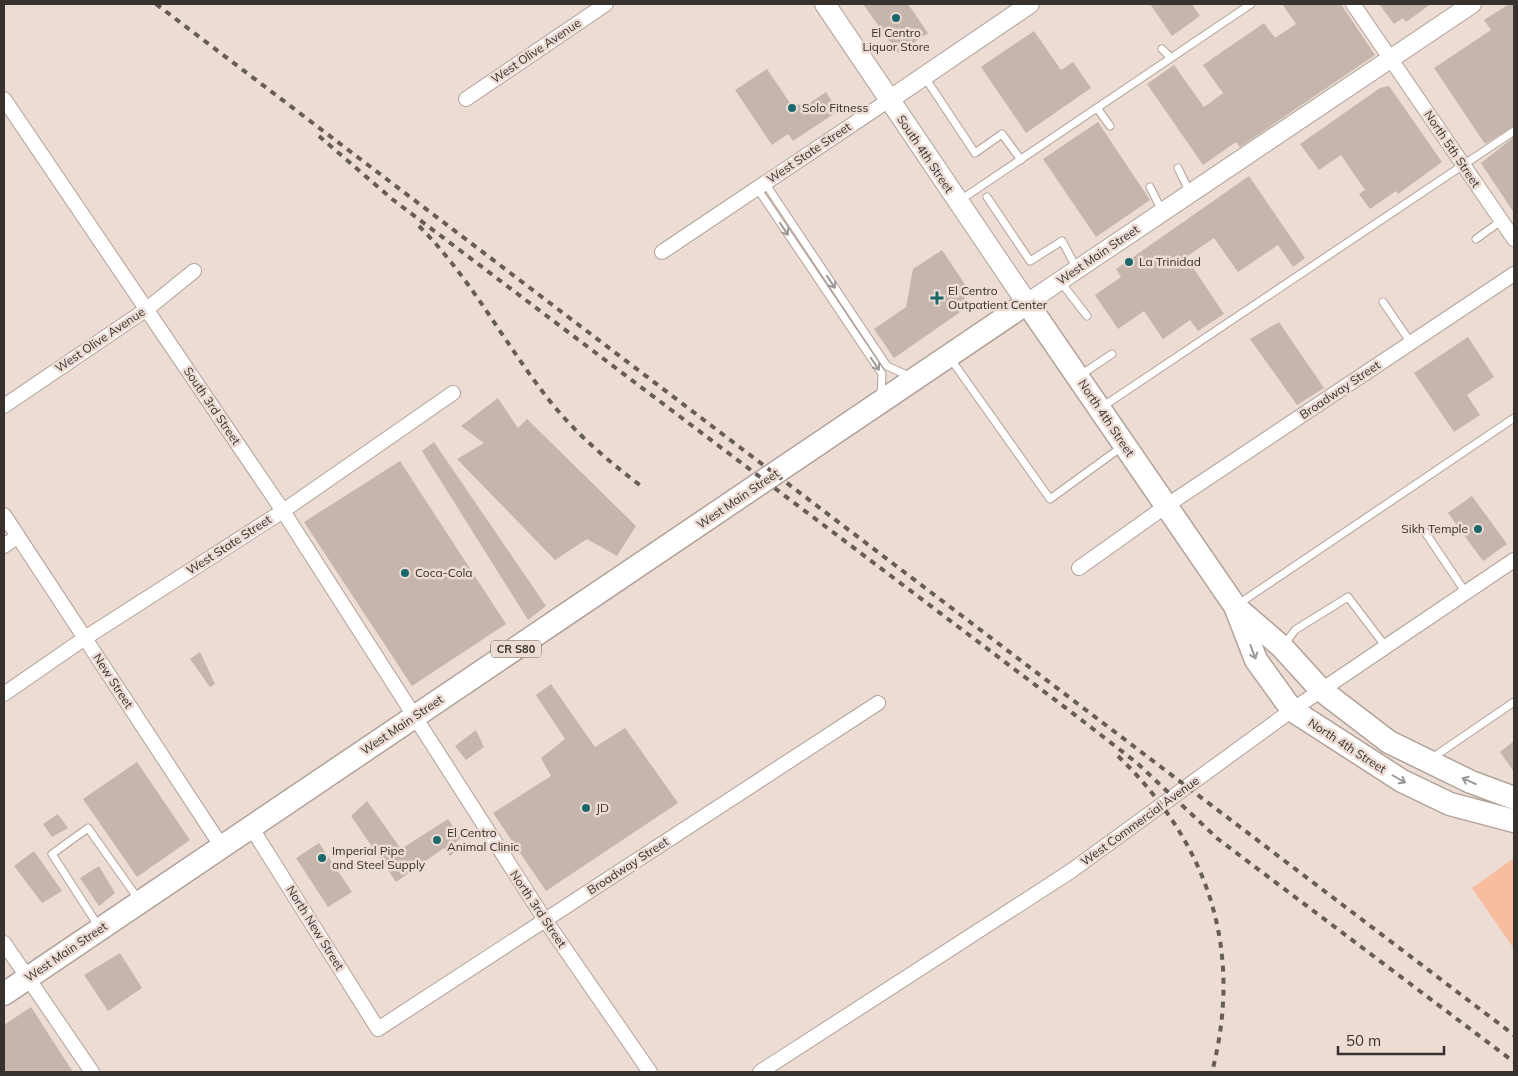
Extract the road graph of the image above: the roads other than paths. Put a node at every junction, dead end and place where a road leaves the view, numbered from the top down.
1 (606, 4) edge
2 (825, 4) edge
3 (1030, 4) edge
4 (1251, 4) edge
5 (1353, 4) edge
6 (1472, 4) edge
7 (1162, 49) dead end
8 (1171, 58) junction
9 (1391, 58) junction
10 (924, 76) junction
11 (4, 99) edge
12 (466, 99) dead end
13 (889, 100) junction
14 (1098, 108) junction
15 (9, 118) edge
16 (1110, 126) dead end
17 (1514, 131) edge
18 (1021, 160) junction
19 (1462, 165) junction
20 (1178, 168) dead end
21 (761, 186) junction
22 (1150, 187) dead end
23 (1190, 193) junction
24 (987, 197) dead end
25 (958, 202) junction
26 (1162, 212) junction
27 (1501, 221) junction
28 (1514, 239) edge
29 (1476, 240) dead end
30 (662, 252) dead end
31 (1077, 270) junction
32 (194, 271) dead end
33 (1514, 274) edge
34 (1060, 281) junction
35 (1383, 302) dead end
36 (1027, 303) junction
37 (147, 310) junction
38 (1087, 316) dead end
39 (1411, 343) junction
40 (1112, 354) dead end
41 (948, 356) junction
42 (1078, 377) junction
43 (915, 379) junction
44 (453, 393) dead end
45 (881, 402) junction
46 (4, 406) edge
47 (1100, 409) junction
48 (1514, 418) edge
49 (1125, 445) junction
50 (1166, 506) junction
51 (283, 510) junction
52 (4, 515) edge
53 (1425, 532) dead end
54 (18, 536) junction
55 (4, 546) edge
56 (1514, 560) edge
57 (1079, 568) dead end
58 (1466, 593) junction
59 (1236, 606) junction
60 (85, 638) junction
61 (1282, 647) junction
62 (1386, 647) junction
63 (1321, 690) junction
64 (4, 694) edge
65 (1514, 702) edge
66 (878, 703) dead end
67 (1292, 710) junction
68 (414, 718) junction
69 (1427, 761) junction
70 (1514, 798) edge
71 (1514, 822) edge
72 (251, 827) junction
73 (222, 847) junction
74 (140, 902) junction
75 (545, 920) junction
76 (100, 929) junction
77 (4, 942) edge
78 (28, 978) junction
79 (4, 994) edge
80 (378, 1029) joint
81 (92, 1072) edge
82 (650, 1072) edge
83 (760, 1072) edge

1 - 12 street, West Olive Avenue
2 - 13 main road, South 4th Street
3 - 10 street, West State Street
4 - 8 lane
5 - 9 street, North 5th Street
6 - 9 street, West Main Street
7 - 8 lane
8 - 14 lane
9 - 19 street, North 5th Street
9 - 23 street, West Main Street
10 - 13 street, West State Street
10 - 18 lane
11 - 15 street, South 3rd Street
13 - 21 street, West State Street
13 - 25 main road, South 4th Street
14 - 16 lane
14 - 18 lane
15 - 37 street, South 3rd Street
17 - 19 lane
18 - 25 lane
19 - 27 street, North 5th Street
19 - 47 lane
20 - 23 lane
21 - 30 street, West State Street
21 -> 43 lane
21 -> 45 lane
22 - 26 lane
23 - 26 street, West Main Street
24 - 31 lane
25 - 36 main road, South 4th Street
26 - 31 street, West Main Street
27 - 28 street, North 5th Street
27 - 29 lane
31 - 34 street, West Main Street
32 - 37 street, West Olive Avenue
33 - 39 street, Broadway Street
34 - 36 street, West Main Street
34 - 38 lane
35 - 39 lane
36 - 41 main road, West Main Street / CR S80
36 - 42 main road, North 4th Street
37 - 46 street, West Olive Avenue
37 - 51 street, South 3rd Street
39 - 50 street, Broadway Street
40 - 42 lane
41 - 43 main road, West Main Street / CR S80
41 - 49 lane
42 - 47 main road, North 4th Street
43 - 45 main road, West Main Street / CR S80
44 - 51 street, West State Street
45 - 68 main road, West Main Street / CR S80
47 - 49 main road, North 4th Street
48 - 59 lane
49 - 50 main road, North 4th Street
50 - 57 street, Broadway Street
50 - 59 main road, North 4th Street
51 - 60 street, West State Street
51 - 68 street, South 3rd Street
52 - 54 street, New Street
53 - 58 lane
54 - 55 street
54 - 60 street, New Street
56 - 58 street, West Commercial Avenue
58 - 62 street, West Commercial Avenue
59 - 61 main road, North 4th Street
59 -> 67 main road, North 4th Street
60 - 64 street, West State Street
60 - 73 street, New Street
61 - 62 lane
61 - 63 main road, North 4th Street
62 - 63 street, West Commercial Avenue
63 - 67 street, West Commercial Avenue
63 - 69 main road, North 4th Street
65 - 69 lane
66 - 75 street, Broadway Street
67 -> 71 main road, North 4th Street
67 - 83 street, West Commercial Avenue
68 - 72 main road, West Main Street / CR S80
68 - 75 street, North 3rd Street
70 -> 69 main road, North 4th Street
72 - 73 main road, West Main Street / CR S80
72 - 80 street, North New Street
73 - 74 main road, West Main Street / CR S80
74 - 76 main road, West Main Street / CR S80
74 - 76 lane
75 - 80 street, Broadway Street
75 - 82 street, North 3rd Street
76 - 78 main road, West Main Street / CR S80
77 - 78 street
78 - 79 main road, West Main Street / CR S80
78 - 81 street

